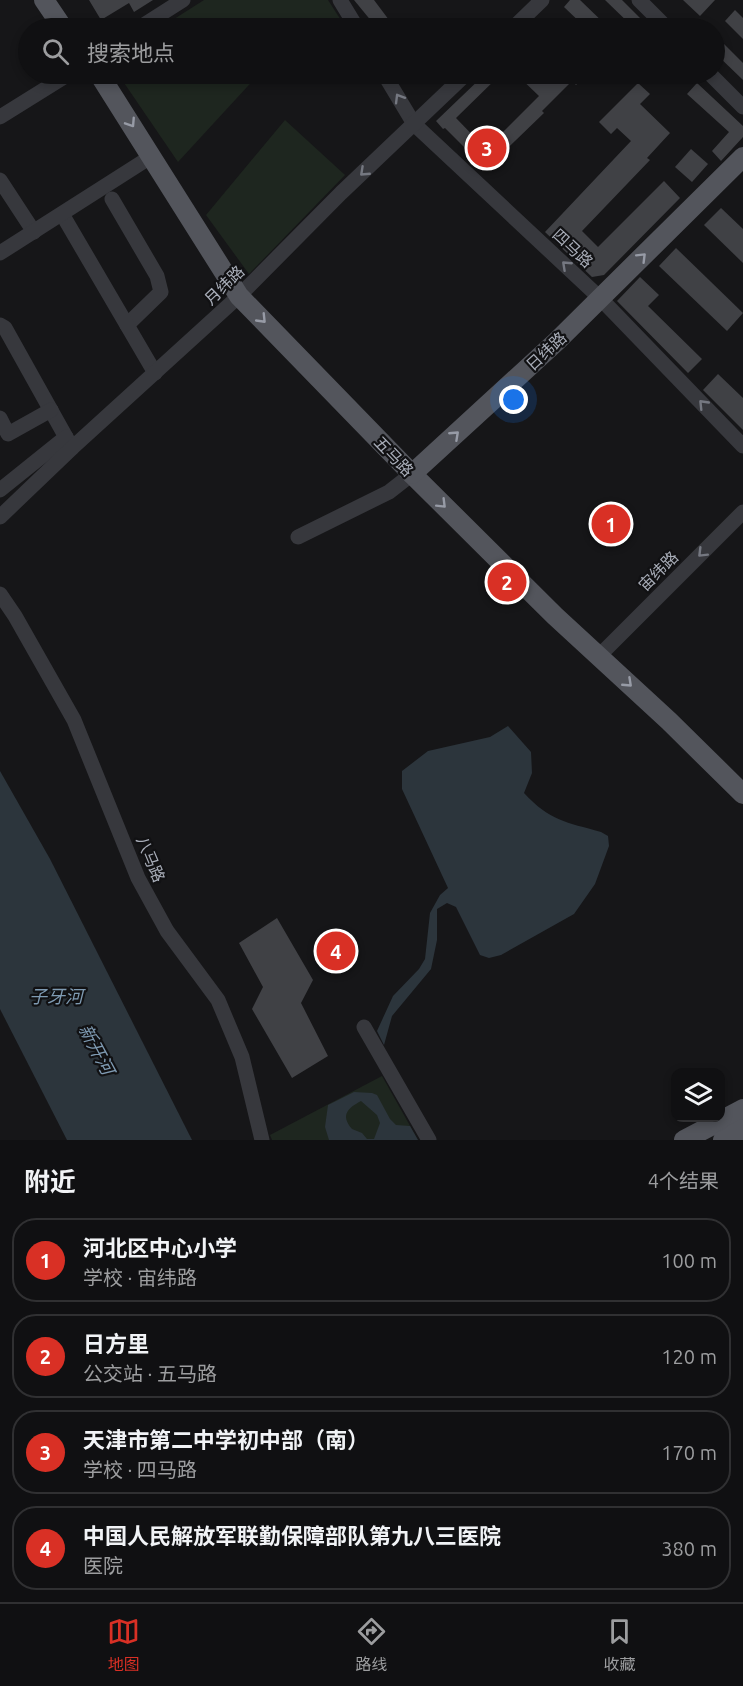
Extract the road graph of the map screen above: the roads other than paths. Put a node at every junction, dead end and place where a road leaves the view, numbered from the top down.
1 (44, 0) edge
2 (60, 0) edge
3 (183, 0) edge
4 (340, 0) edge
5 (542, 0) edge
6 (639, 0) edge
7 (56, 18) edge
8 (72, 18) edge
9 (155, 18) edge
10 (351, 18) edge
11 (523, 18) edge
12 (657, 18) edge
13 (53, 84) edge
14 (105, 84) edge
15 (390, 84) edge
16 (456, 84) edge
17 (720, 84) edge
18 (743, 107) edge
19 (0, 117) edge
20 (414, 124) junction
21 (152, 156) junction
22 (743, 157) edge
23 (0, 180) edge
24 (112, 199) dead end
25 (62, 214) junction
26 (34, 232) junction
27 (0, 253) edge
28 (239, 296) junction
29 (600, 298) junction
30 (0, 325) edge
31 (127, 325) junction
32 (155, 373) junction
33 (51, 410) junction
34 (0, 418) edge
35 (69, 442) junction
36 (743, 447) edge
37 (412, 474) junction
38 (0, 490) edge
39 (743, 512) edge
40 (0, 517) edge
41 (298, 537) dead end
42 (0, 594) edge
43 (599, 656) junction
44 (743, 794) edge
45 (364, 1027) dead end
46 (743, 1109) edge
47 (743, 1129) edge
48 (262, 1140) edge
49 (429, 1140) edge
50 (684, 1140) edge
51 (723, 1140) edge

1 - 7 main road
2 - 8 main road
3 - 9 street
4 - 10 street
5 - 11 street
6 - 12 street
13 - 19 street
14 -> 21 main road, 五马路
20 -> 15 street, 四马路
16 - 20 street, 月纬路
17 - 18 street
20 -> 28 street, 月纬路
29 -> 20 street, 四马路
21 - 25 street
21 - 28 main road, 五马路
29 -> 22 main road, 日纬路
23 - 26 street
24 - 31 street
25 - 26 street
25 - 31 street
26 - 27 street
28 - 32 street, 月纬路
28 -> 37 main road, 五马路
36 -> 29 street, 四马路
37 -> 29 main road, 日纬路
30 - 33 street
31 - 32 street
32 - 35 street, 月纬路
33 - 34 street
33 - 35 street
35 - 38 street
35 - 40 street, 月纬路
37 - 41 street, 日纬路
37 -> 43 main road, 五马路
39 -> 43 street, 宙纬路
42 - 48 street, 八马路
43 -> 44 main road, 五马路
45 - 49 street
46 - 50 main road
47 - 51 main road

